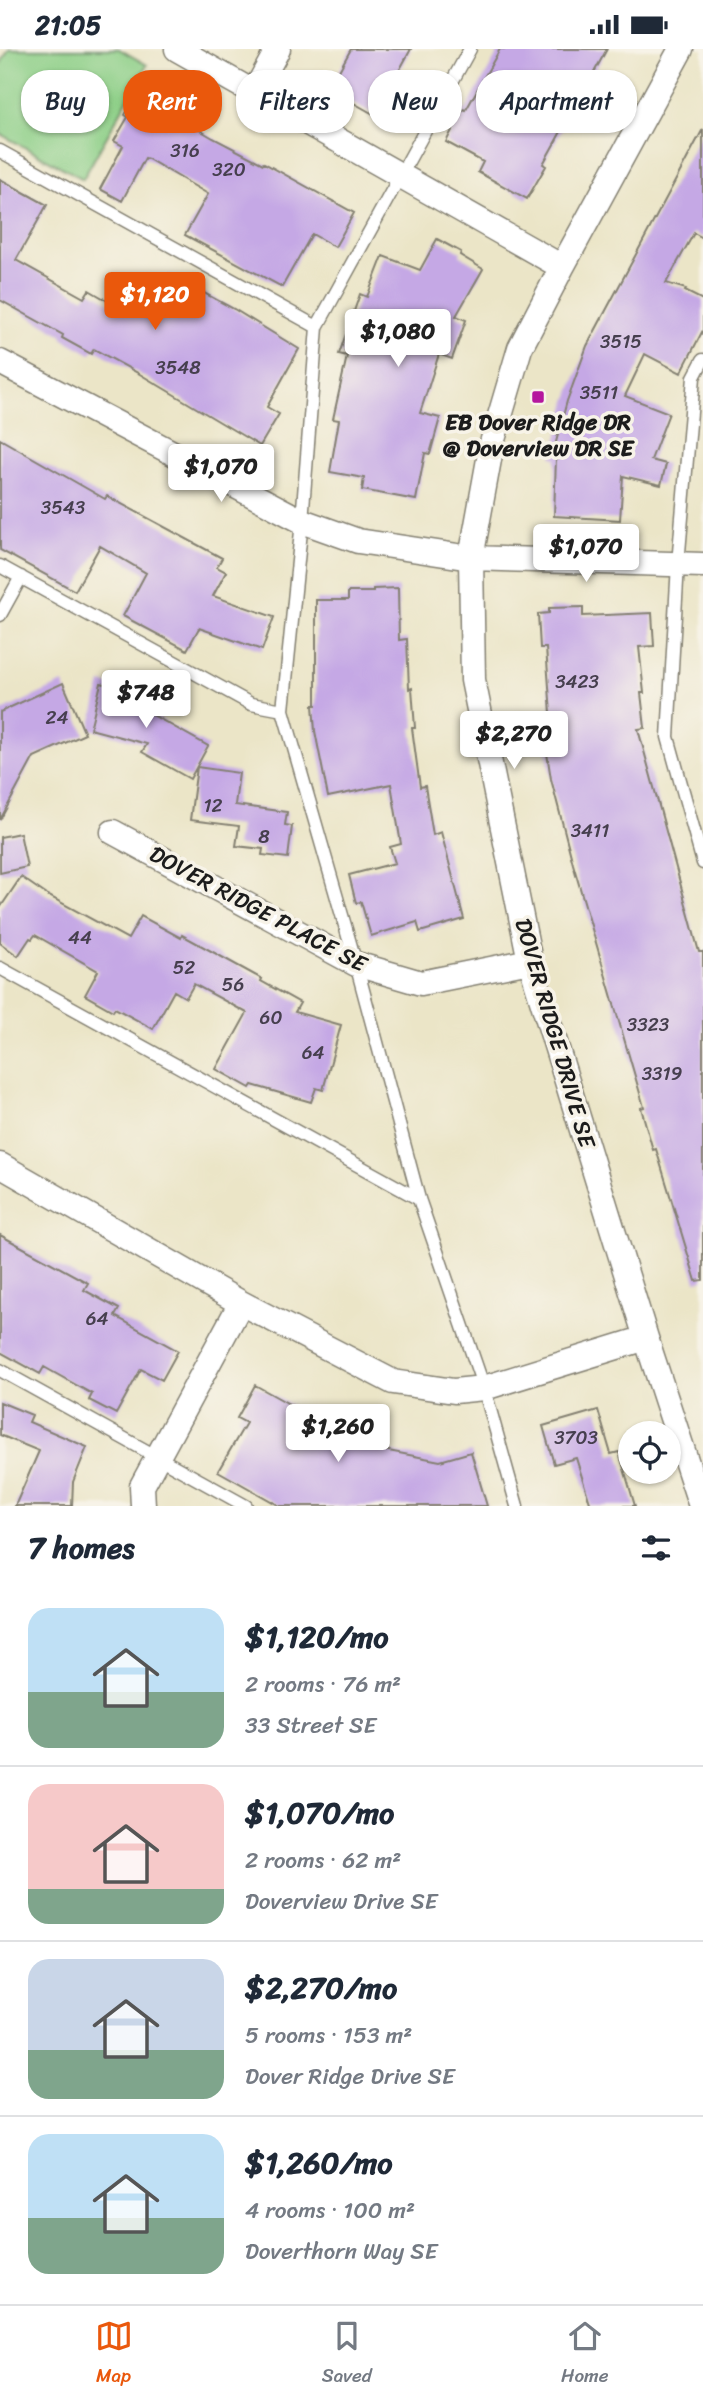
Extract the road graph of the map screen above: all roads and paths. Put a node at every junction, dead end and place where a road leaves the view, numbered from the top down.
1 (177, 49) edge
2 (278, 49) edge
3 (470, 49) edge
4 (681, 49) edge
5 (267, 70) edge
6 (236, 83) edge
7 (324, 133) edge
8 (0, 151) edge
9 (399, 176) junction
10 (562, 267) junction
11 (317, 327) junction
12 (703, 360) edge
13 (0, 362) edge
14 (302, 521) junction
15 (471, 558) junction
16 (678, 564) junction
17 (703, 565) edge
18 (0, 566) edge
19 (20, 577) junction
20 (0, 615) edge
21 (283, 710) junction
22 (113, 832) dead end
23 (703, 863) edge
24 (530, 961) junction
25 (356, 964) junction
26 (0, 968) edge
27 (0, 1165) edge
28 (419, 1199) junction
29 (241, 1303) junction
30 (646, 1338) junction
31 (0, 1370) edge
32 (484, 1388) junction
33 (159, 1457) junction
34 (143, 1506) edge
35 (246, 1506) edge
36 (517, 1506) edge
37 (701, 1506) edge

1 - 6 street
2 - 5 street
3 - 9 lane
4 - 10 street, DOVER RIDGE DRIVE SE
7 - 9 street
8 - 11 lane
9 - 10 street
9 - 11 lane
10 - 15 street, DOVER RIDGE DRIVE SE
11 - 14 lane
12 - 16 lane
13 - 14 street
14 - 15 street
14 - 21 lane
15 - 16 street
15 - 24 street, DOVER RIDGE DRIVE SE
16 - 17 street
16 - 23 lane
18 - 19 lane
19 - 20 lane
19 - 21 lane
21 - 25 lane
22 - 25 street, DOVER RIDGE PLACE SE
24 - 25 street, DOVER RIDGE PLACE SE
24 - 30 street, DOVER RIDGE DRIVE SE
25 - 28 lane
26 - 28 lane
27 - 29 street
28 - 32 lane
29 - 32 street
29 - 33 street
30 - 32 street
30 - 37 street, DOVER RIDGE DRIVE SE
31 - 33 lane
32 - 36 lane
33 - 34 street
33 - 35 lane

